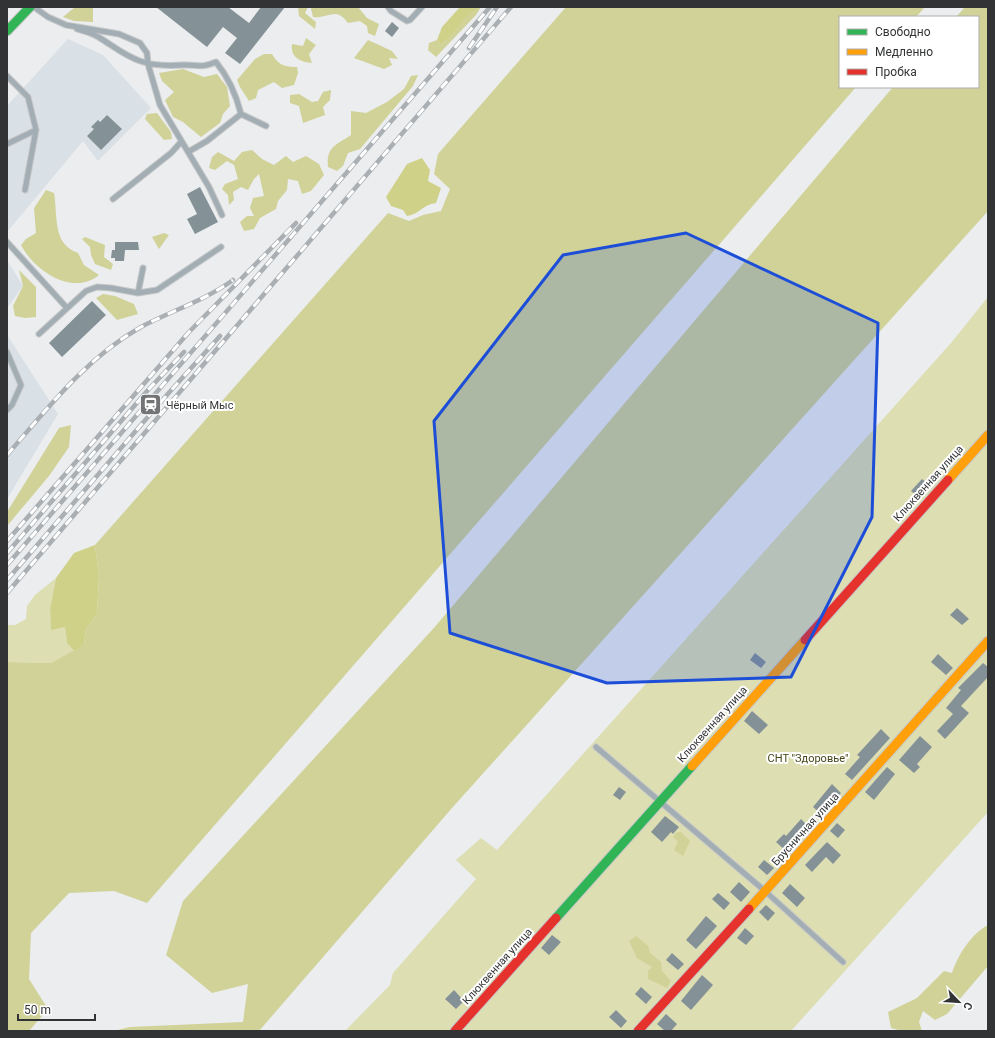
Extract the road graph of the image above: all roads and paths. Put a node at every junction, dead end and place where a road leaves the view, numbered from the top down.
1 (30, 7) edge
2 (34, 7) edge
3 (388, 7) edge
4 (422, 7) edge
5 (66, 25) junction
6 (7, 31) edge
7 (148, 64) junction
8 (7, 76) edge
9 (241, 114) junction
10 (266, 126) dead end
11 (36, 130) junction
12 (182, 142) junction
13 (7, 144) edge
14 (188, 152) junction
15 (25, 190) dead end
16 (113, 199) dead end
17 (222, 215) dead end
18 (7, 242) edge
19 (221, 247) dead end
20 (143, 268) dead end
21 (138, 293) junction
22 (66, 308) junction
23 (39, 334) dead end
24 (7, 352) edge
25 (7, 410) edge
26 (987, 436) edge
27 (988, 641) edge
28 (596, 747) dead end
29 (660, 800) junction
30 (765, 891) junction
31 (843, 962) dead end
32 (455, 1031) edge
33 (638, 1031) edge

1 - 6 street
2 - 5 lane
3 - 4 lane
5 - 7 lane
5 - 7 lane
7 - 9 lane
7 - 12 lane
8 - 11 lane
9 - 10 lane
9 - 14 lane
11 - 13 lane
11 - 15 lane
12 - 14 lane
12 - 16 lane
14 - 17 lane
18 - 22 lane
19 - 21 lane
20 - 21 lane
21 - 22 lane
22 - 23 lane
24 - 25 lane
26 - 29 street, Клюквенная улица
27 - 30 street, Брусничная улица
28 - 29 lane
29 - 30 lane
29 - 32 street, Клюквенная улица
30 - 31 lane
30 - 33 street, Брусничная улица

